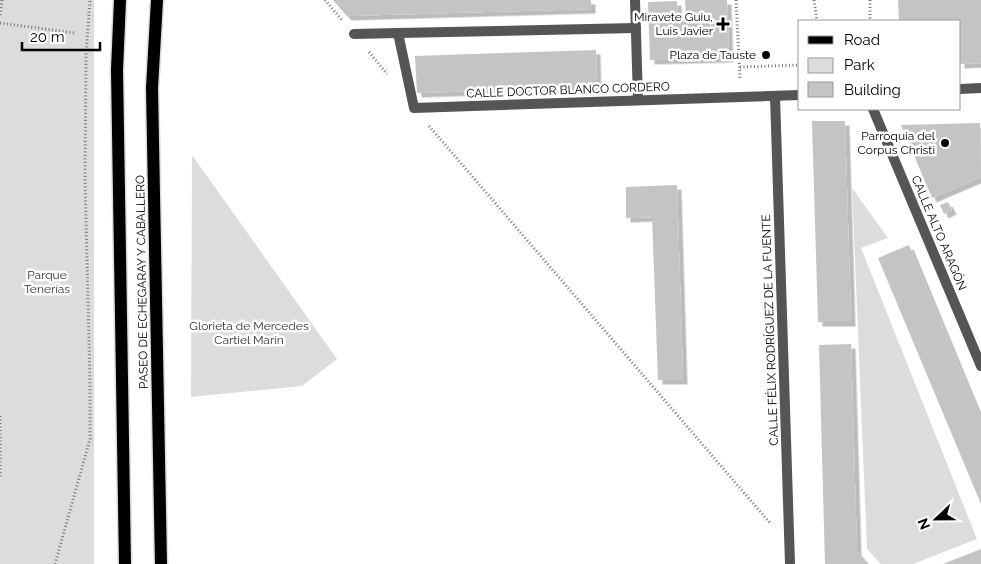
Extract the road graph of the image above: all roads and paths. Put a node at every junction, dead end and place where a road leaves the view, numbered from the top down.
1 (2, 0) edge
2 (90, 0) edge
3 (120, 0) edge
4 (157, 0) edge
5 (325, 0) edge
6 (635, 0) edge
7 (736, 0) edge
8 (814, 0) edge
9 (870, 0) edge
10 (0, 15) edge
11 (817, 20) edge
12 (870, 20) edge
13 (0, 23) edge
14 (636, 28) junction
15 (75, 33) dead end
16 (398, 33) junction
17 (354, 34) junction
18 (798, 65) edge
19 (740, 67) junction
20 (390, 78) dead end
21 (981, 88) edge
22 (961, 89) edge
23 (798, 95) edge
24 (775, 96) junction
25 (741, 97) junction
26 (638, 100) junction
27 (414, 108) junction
28 (874, 110) edge
29 (981, 366) edge
30 (0, 416) edge
31 (0, 478) edge
32 (790, 547) junction
33 (55, 564) edge
34 (125, 564) edge
35 (161, 564) edge
36 (790, 564) edge

1 - 10 path
2 - 33 path
3 - 34 main road, PASEO DE ECHEGARAY Y CABALLERO
4 - 35 main road, PASEO DE ECHEGARAY Y CABALLERO
5 - 17 path
6 - 14 street
7 - 19 path
8 - 11 path
9 - 12 path
13 - 15 path
14 - 16 street
14 - 26 street
16 - 17 street
16 - 27 street
17 - 20 path
18 - 19 path
19 - 25 path
21 - 22 street
23 - 24 street, CALLE DOCTOR BLANCO CORDERO
24 - 25 street, CALLE DOCTOR BLANCO CORDERO
24 - 32 street, CALLE FÉLIX RODRÍGUEZ DE LA FUENTE
25 - 26 street, CALLE DOCTOR BLANCO CORDERO
26 - 27 street, CALLE DOCTOR BLANCO CORDERO
27 - 32 path
28 - 29 street, CALLE ALTO ARAGÓN
30 - 31 path
32 - 36 street, CALLE FÉLIX RODRÍGUEZ DE LA FUENTE

